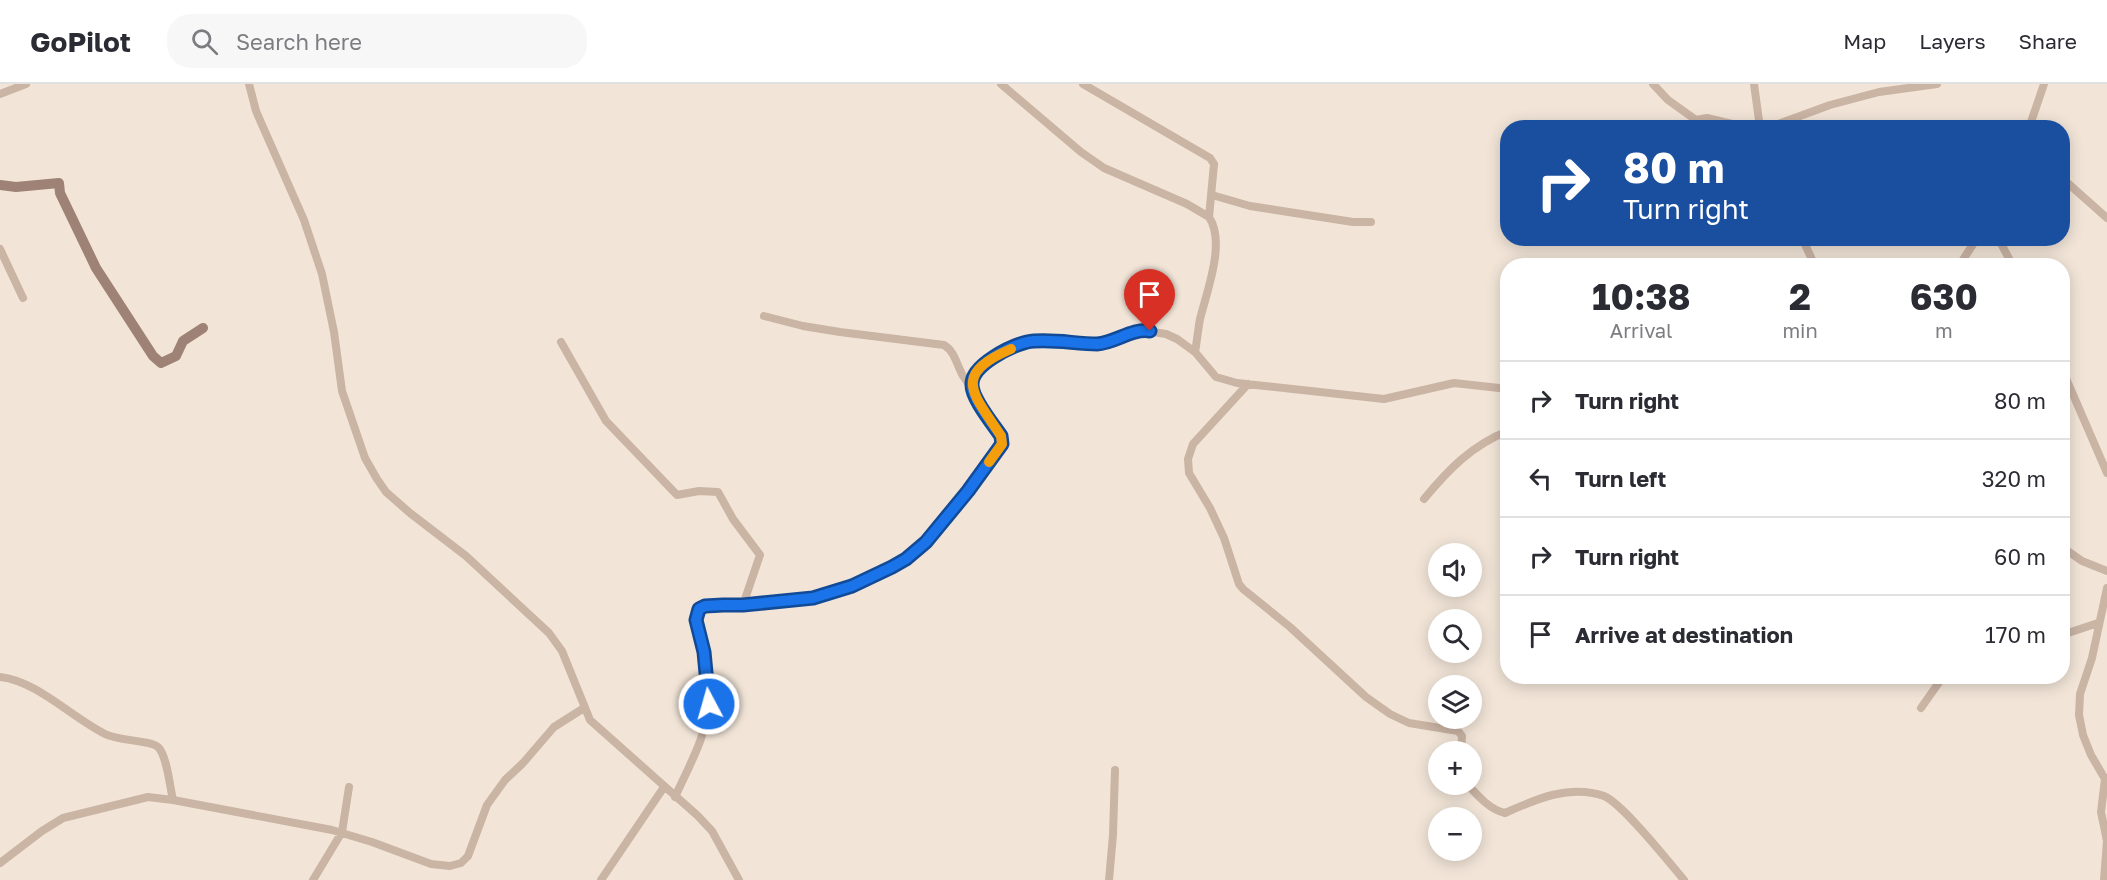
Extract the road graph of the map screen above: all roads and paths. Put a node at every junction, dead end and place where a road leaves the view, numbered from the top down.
1 (26, 84) edge
2 (249, 84) edge
3 (1001, 84) edge
4 (1083, 84) edge
5 (1653, 84) edge
6 (1754, 84) edge
7 (1937, 84) edge
8 (2044, 84) edge
9 (0, 94) edge
10 (1696, 120) edge
11 (1696, 120) edge
12 (1715, 120) edge
13 (1761, 120) edge
14 (1781, 120) edge
15 (2033, 120) edge
16 (0, 185) edge
17 (2070, 185) edge
18 (1212, 195) junction
19 (1209, 217) junction
20 (2107, 218) edge
21 (1371, 222) dead end
22 (0, 249) edge
23 (23, 298) dead end
24 (764, 316) dead end
25 (203, 328) dead end
26 (561, 342) dead end
27 (1195, 352) junction
28 (1248, 384) junction
29 (972, 386) junction
30 (2070, 387) edge
31 (1500, 388) edge
32 (1500, 435) edge
33 (2107, 472) edge
34 (1424, 499) dead end
35 (2070, 553) edge
36 (2107, 571) edge
37 (2107, 588) edge
38 (743, 605) junction
39 (2098, 623) junction
40 (2070, 632) edge
41 (0, 677) edge
42 (1938, 684) edge
43 (584, 708) junction
44 (1922, 708) dead end
45 (1462, 741) edge
46 (1115, 770) dead end
47 (349, 787) dead end
48 (664, 787) junction
49 (1477, 795) edge
50 (675, 797) junction
51 (173, 800) junction
52 (342, 832) junction
53 (0, 863) edge
54 (313, 880) edge
55 (601, 880) edge
56 (739, 880) edge
57 (1109, 880) edge
58 (1684, 880) edge
59 (2104, 880) edge

1 - 9 street
2 - 43 street
3 - 19 street
4 - 18 street
5 - 11 street
6 - 13 street
7 - 14 street
8 - 15 street
10 - 12 street
16 - 25 street
17 - 20 street
18 - 19 street
18 - 21 street
19 - 27 street
22 - 23 street
24 - 29 street
26 - 38 street
27 - 28 street
27 - 29 street
28 - 31 street
28 - 45 street
29 - 38 street
30 - 33 street
32 - 34 street
35 - 36 street
37 - 39 street
38 - 50 street
39 - 40 street
39 - 59 street
41 - 51 street
42 - 44 street
43 - 48 street
43 - 52 street
46 - 57 street
47 - 52 street
48 - 50 street
48 - 55 street
49 - 58 street
50 - 56 street
51 - 52 street
51 - 53 street
52 - 54 street

